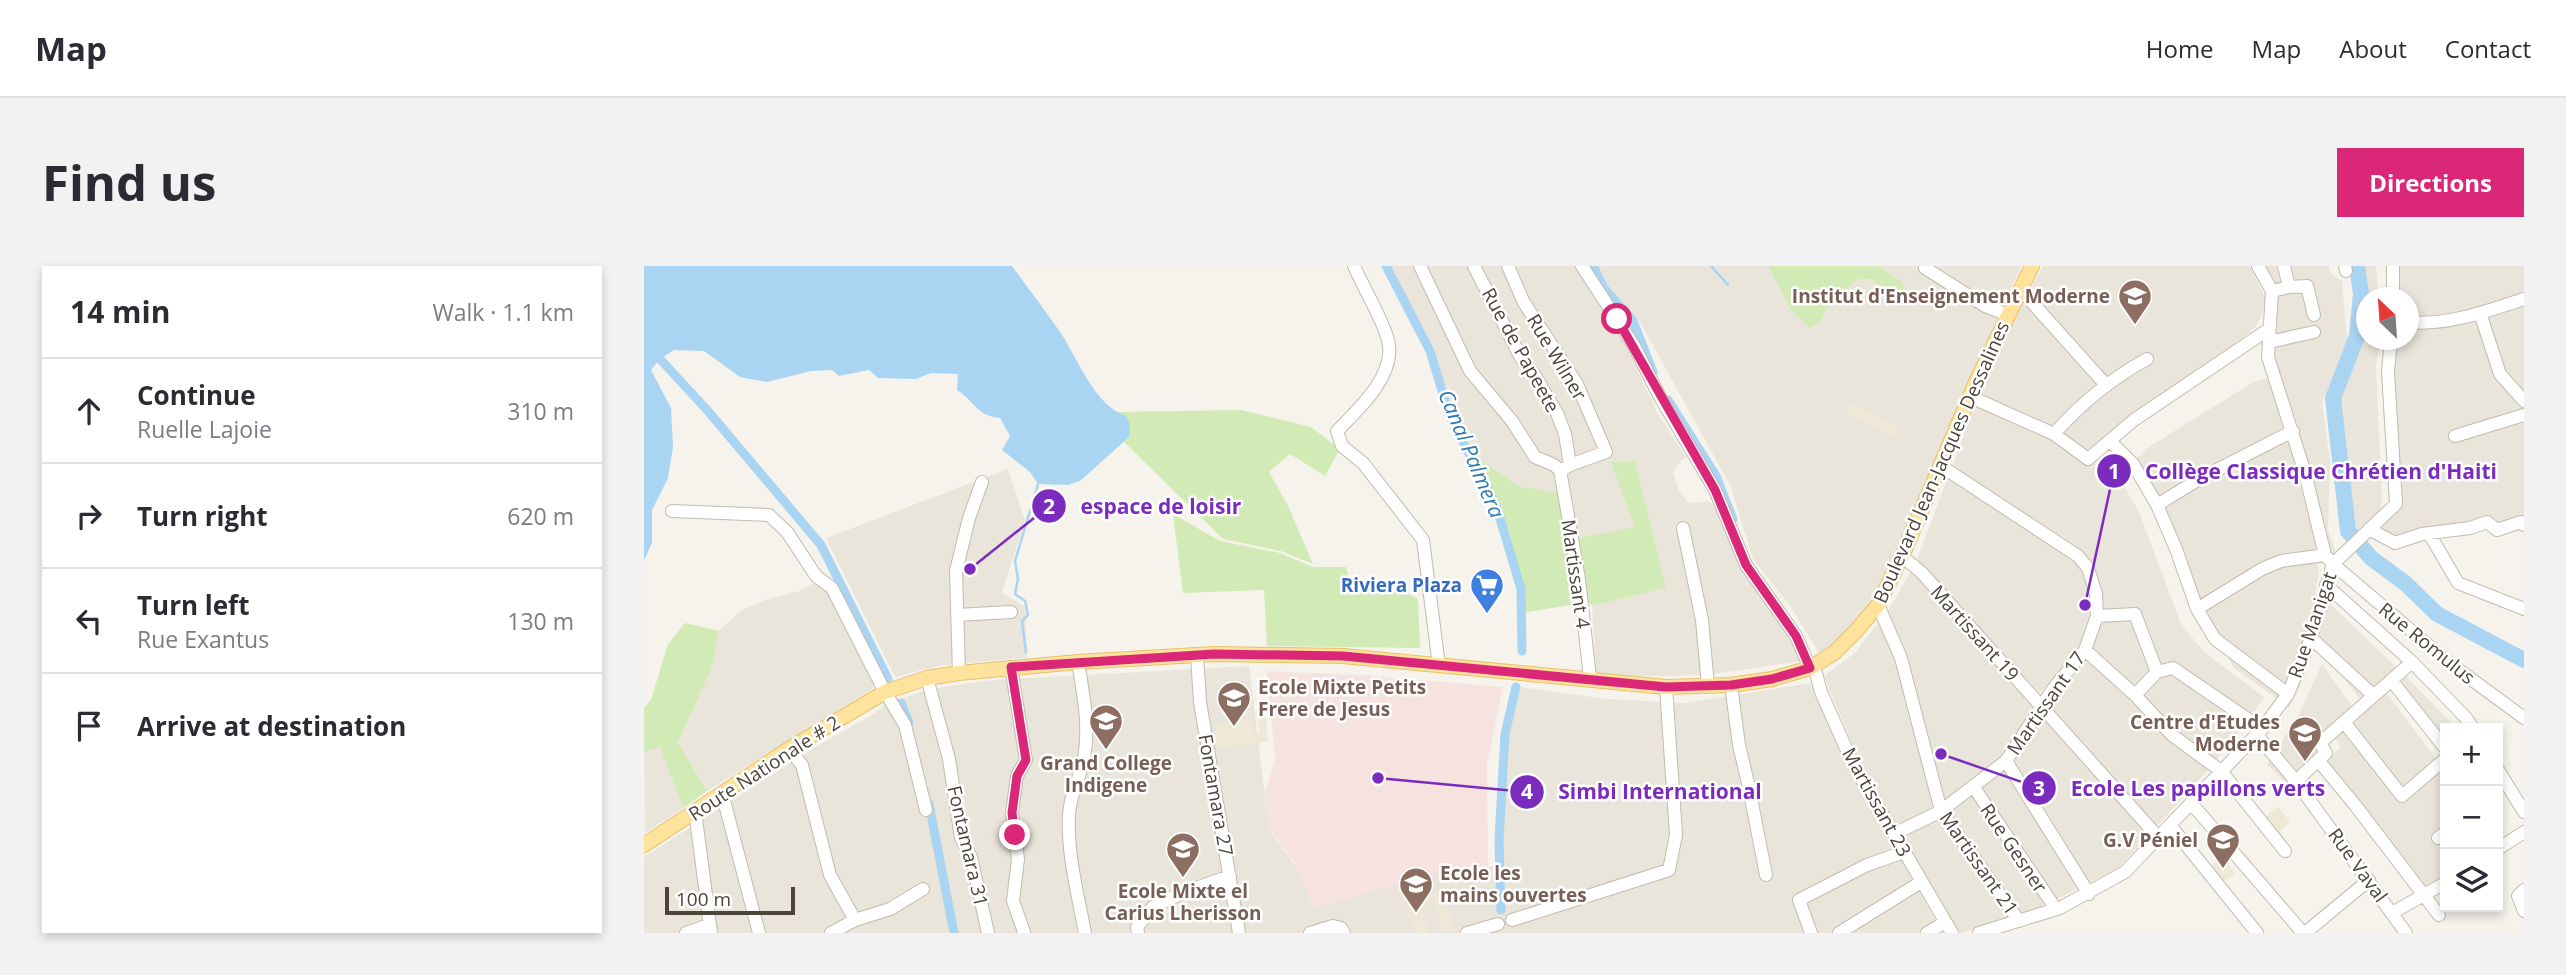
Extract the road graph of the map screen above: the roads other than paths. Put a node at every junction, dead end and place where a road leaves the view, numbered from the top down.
1 (1354, 266) edge
2 (1420, 266) edge
3 (1474, 266) edge
4 (1508, 266) edge
5 (1582, 266) edge
6 (2032, 266) edge
7 (2258, 266) edge
8 (2284, 266) edge
9 (2393, 266) edge
10 (1925, 268) dead end
11 (2289, 287) junction
12 (2393, 287) edge
13 (2020, 289) junction
14 (2272, 291) junction
15 (2524, 299) edge
16 (2480, 313) junction
17 (2008, 315) junction
18 (2314, 315) dead end
19 (2419, 323) edge
20 (2314, 332) dead end
21 (2269, 335) junction
22 (2390, 350) edge
23 (2147, 359) dead end
24 (2106, 385) junction
25 (2522, 393) edge
26 (1971, 397) junction
27 (2524, 415) edge
28 (2293, 431) junction
29 (2054, 434) junction
30 (2455, 436) dead end
31 (2111, 442) junction
32 (1941, 466) junction
33 (1565, 468) junction
34 (982, 482) dead end
35 (2157, 505) junction
36 (672, 511) dead end
37 (2524, 525) edge
38 (1683, 528) dead end
39 (2430, 535) junction
40 (2361, 536) junction
41 (1902, 556) junction
42 (2329, 560) junction
43 (2326, 585) junction
44 (1878, 605) junction
45 (2197, 609) junction
46 (2524, 609) edge
47 (1011, 612) dead end
48 (957, 615) junction
49 (2097, 616) junction
50 (2311, 638) junction
51 (2085, 650) junction
52 (1197, 656) junction
53 (1078, 662) junction
54 (2412, 662) junction
55 (1439, 666) junction
56 (1011, 667) junction
57 (1812, 667) junction
58 (2157, 672) junction
59 (959, 673) junction
60 (927, 678) junction
61 (1590, 678) junction
62 (2391, 681) junction
63 (1731, 685) junction
64 (1709, 686) junction
65 (1666, 687) junction
66 (885, 692) junction
67 (2288, 694) junction
68 (2135, 695) junction
69 (2373, 695) junction
70 (2042, 707) junction
71 (2524, 718) edge
72 (2344, 722) junction
73 (2470, 723) edge
74 (2259, 731) junction
75 (2440, 742) edge
76 (789, 749) junction
77 (2318, 760) junction
78 (2006, 761) junction
79 (2440, 763) edge
80 (2221, 771) junction
81 (2296, 781) junction
82 (1973, 786) junction
83 (2503, 791) edge
84 (722, 793) junction
85 (2191, 803) junction
86 (926, 810) dead end
87 (695, 811) junction
88 (1941, 811) junction
89 (2524, 812) edge
90 (2171, 825) junction
91 (2524, 832) edge
92 (1894, 834) junction
93 (2158, 837) junction
94 (644, 845) edge
95 (2503, 846) edge
96 (2285, 850) dead end
97 (1904, 852) junction
98 (1230, 876) junction
99 (1766, 876) dead end
100 (2369, 880) junction
101 (1921, 881) junction
102 (2440, 886) edge
103 (923, 889) dead end
104 (2524, 890) edge
105 (2089, 894) junction
106 (2424, 895) junction
107 (2056, 909) junction
108 (2524, 911) edge
109 (2392, 913) junction
110 (2439, 915) dead end
111 (855, 920) junction
112 (1512, 920) dead end
113 (2018, 921) junction
114 (1498, 924) dead end
115 (1948, 928) edge
116 (710, 929) edge
117 (686, 933) edge
118 (759, 933) edge
119 (831, 933) edge
120 (988, 933) edge
121 (1023, 933) edge
122 (1085, 933) edge
123 (1138, 933) edge
124 (1239, 933) edge
125 (1310, 933) edge
126 (1344, 933) edge
127 (1467, 933) edge
128 (1811, 933) edge
129 (1839, 933) edge
130 (1927, 933) edge
131 (1979, 933) edge
132 (2257, 933) edge
133 (2304, 933) edge
134 (2406, 933) edge

1 - 55 street
2 - 33 street
3 - 33 street, Rue de Papeete
4 - 33 street, Rue Wilner
5 - 57 street, Martissant 23
6 - 13 main road, Boulevard Jean-Jacques Dessalines
7 - 14 street
8 - 11 street
9 - 12 street
10 - 17 street
11 - 14 street
11 - 18 street
13 - 17 main road, Boulevard Jean-Jacques Dessalines
13 - 24 street
14 - 21 street, Rue Manigat
15 - 16 street
16 - 19 street
16 - 25 street
17 - 26 main road, Boulevard Jean-Jacques Dessalines
20 - 21 street
21 - 28 street, Rue Manigat
21 - 31 street
22 - 40 street
23 - 24 street
24 - 29 street
26 - 29 street
26 - 32 main road, Boulevard Jean-Jacques Dessalines
27 - 30 street
28 - 35 street
28 - 42 street, Rue Manigat
29 - 31 street
31 - 35 street
32 - 41 main road, Boulevard Jean-Jacques Dessalines
32 - 49 street, Martissant 17
33 - 61 street, Martissant 4
34 - 48 street
35 - 45 street
36 - 66 street
37 - 39 street
38 - 64 street
39 - 40 street
39 - 46 street
40 - 42 street
41 - 44 main road, Boulevard Jean-Jacques Dessalines
41 - 70 street, Martissant 19
42 - 43 street, Rue Manigat
42 - 45 street
42 - 71 street, Rue Romulus
43 - 50 street, Rue Manigat
43 - 54 street
44 - 57 main road, Boulevard Jean-Jacques Dessalines
44 - 88 street, Martissant 21
45 - 67 street
47 - 48 street
48 - 59 street
49 - 51 street, Martissant 17
49 - 58 street
50 - 67 street, Rue Manigat
50 - 69 street
51 - 68 street
51 - 70 street, Martissant 17
52 - 53 main road, Boulevard Jean-Jacques Dessalines
52 - 55 main road, Boulevard Jean-Jacques Dessalines
52 - 98 street, Fontamara 27
53 - 56 main road, Boulevard Jean-Jacques Dessalines
53 - 122 street
54 - 62 street
54 - 73 street
55 - 61 main road, Boulevard Jean-Jacques Dessalines
56 - 59 main road, Boulevard Jean-Jacques Dessalines
56 - 121 street
57 - 63 main road, Boulevard Jean-Jacques Dessalines
57 - 92 street, Martissant 23
58 - 68 street
58 - 74 street, Rue Vaval
59 - 60 main road, Boulevard Jean-Jacques Dessalines
60 - 66 main road, Boulevard Jean-Jacques Dessalines
60 - 120 street, Fontamara 31
61 - 65 main road, Boulevard Jean-Jacques Dessalines
62 - 69 street
62 - 75 street
63 - 64 main road, Boulevard Jean-Jacques Dessalines
63 - 99 street
64 - 65 main road, Boulevard Jean-Jacques Dessalines
65 - 112 street
66 - 76 main road, Route Nationale # 2
66 - 86 street
67 - 74 street, Rue Manigat
68 - 80 street
69 - 72 street
70 - 78 street, Martissant 17
70 - 93 street, Martissant 19
72 - 77 street
72 - 79 street
74 - 80 street, Rue Manigat
74 - 81 street, Rue Vaval
76 - 84 main road, Route Nationale # 2
76 - 111 street
77 - 81 street
77 - 106 street
78 - 82 street, Martissant 17
78 - 105 street
80 - 85 street, Rue Manigat
80 - 96 street
81 - 100 street, Rue Vaval
82 - 88 street, Martissant 17
82 - 107 street, Rue Gesner
83 - 89 street
84 - 87 main road, Route Nationale # 2
84 - 118 street
85 - 90 street, Rue Manigat
85 - 133 street
87 - 94 main road, Route Nationale # 2
87 - 116 street
88 - 92 street, Martissant 17
88 - 113 street, Martissant 21
90 - 93 street, Rue Manigat
90 - 132 street
91 - 95 street
92 - 97 street, Martissant 23
93 - 105 street, Rue Manigat
97 - 101 street, Martissant 23
97 - 128 street
98 - 123 street
98 - 124 street, Fontamara 27
100 - 109 street, Rue Vaval
100 - 133 street
101 - 115 street, Martissant 23
101 - 129 street
102 - 106 street
103 - 111 street
104 - 108 street
105 - 107 street, Rue Manigat
106 - 109 street
106 - 110 street
107 - 113 street, Rue Manigat
109 - 134 street, Rue Vaval
111 - 119 street
113 - 131 street, Rue Manigat
114 - 127 street
115 - 130 street
116 - 117 street
125 - 126 street

